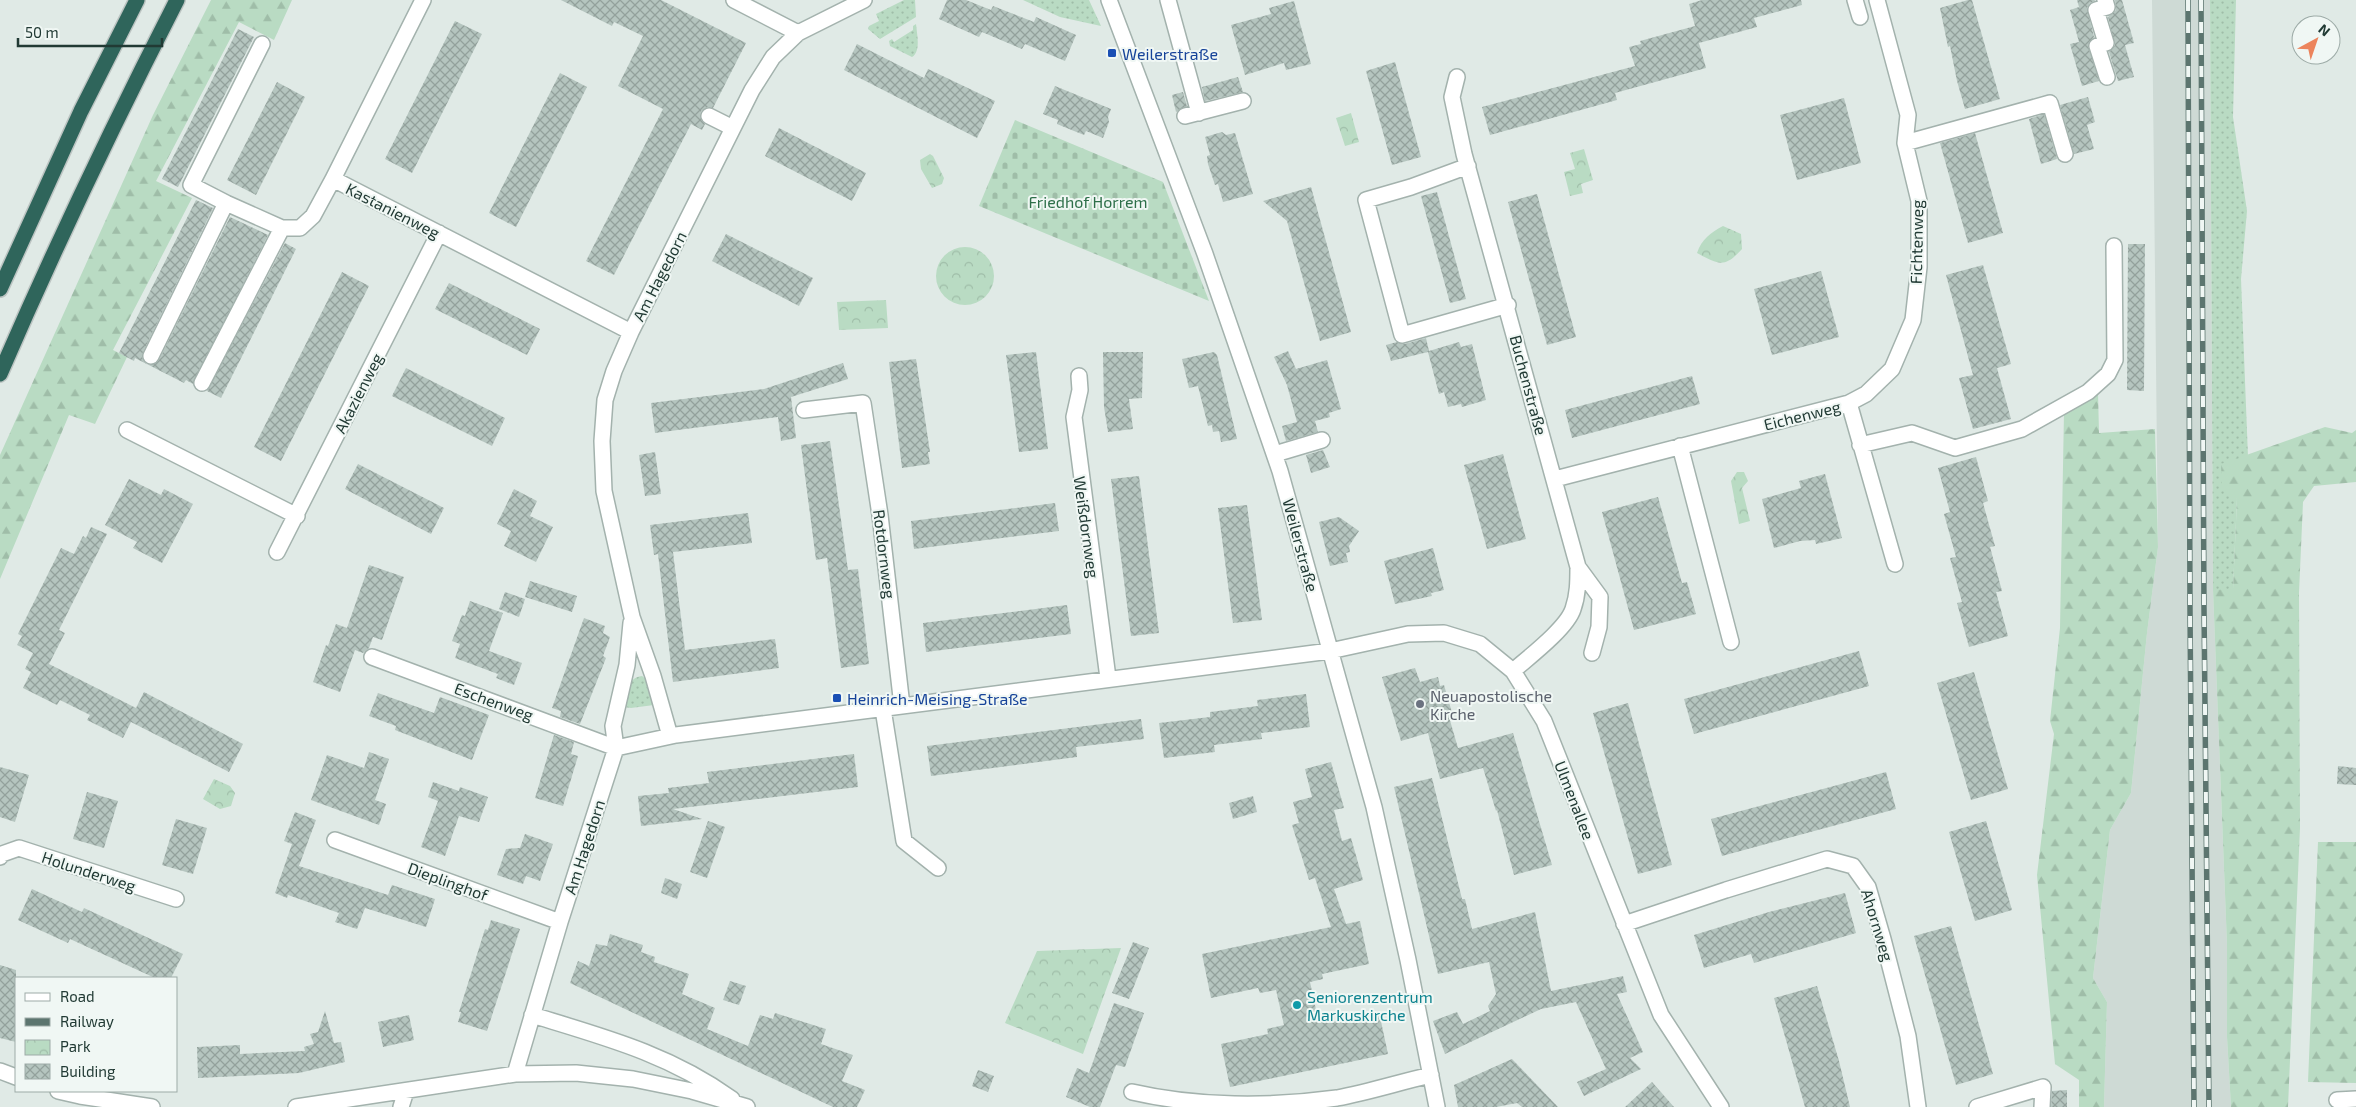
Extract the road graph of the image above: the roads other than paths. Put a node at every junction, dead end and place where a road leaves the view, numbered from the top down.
1 (137, 0) edge
2 (177, 0) edge
3 (423, 0) edge
4 (734, 0) edge
5 (864, 0) edge
6 (1109, 0) edge
7 (1168, 0) edge
8 (1855, 0) edge
9 (1876, 0) edge
10 (2105, 0) edge
11 (1860, 17) dead end
12 (798, 33) junction
13 (262, 44) dead end
14 (2107, 76) dead end
15 (1457, 77) dead end
16 (1243, 101) dead end
17 (709, 116) dead end
18 (733, 128) junction
19 (1905, 143) junction
20 (2066, 154) dead end
21 (1468, 166) junction
22 (334, 179) junction
23 (226, 203) junction
24 (282, 228) junction
25 (439, 233) junction
26 (2114, 246) dead end
27 (0, 289) edge
28 (1508, 305) junction
29 (631, 332) junction
30 (150, 356) dead end
31 (0, 374) edge
32 (1079, 376) dead end
33 (202, 383) dead end
34 (1848, 403) junction
35 (804, 410) dead end
36 (127, 430) dead end
37 (1322, 440) dead end
38 (1860, 445) junction
39 (1680, 446) junction
40 (1275, 454) junction
41 (1555, 479) junction
42 (297, 516) junction
43 (277, 552) dead end
44 (1895, 564) dead end
45 (1578, 567) junction
46 (632, 617) junction
47 (1731, 642) dead end
48 (1330, 651) junction
49 (1592, 653) dead end
50 (372, 657) dead end
51 (1513, 671) junction
52 (1108, 678) junction
53 (902, 706) junction
54 (884, 709) junction
55 (670, 736) junction
56 (616, 748) junction
57 (335, 840) dead end
58 (1, 855) edge
59 (938, 868) dead end
60 (176, 900) dead end
61 (560, 922) junction
62 (1624, 924) junction
63 (532, 1015) junction
64 (0, 1071) edge
65 (515, 1074) junction
66 (15, 1077) edge
67 (1432, 1080) junction
68 (406, 1091) junction
69 (62, 1092) edge
70 (1132, 1092) dead end
71 (2356, 1099) edge
72 (2337, 1100) dead end
73 (744, 1106) edge
74 (1985, 1106) edge
75 (152, 1107) edge
76 (296, 1107) edge
77 (401, 1107) edge
78 (1437, 1107) edge
79 (1721, 1107) edge
80 (1919, 1107) edge
81 (2042, 1107) edge

1 - 27 highway
2 - 31 highway
3 - 22 street, Kastanienweg
4 - 12 street
5 - 12 street, Am Hagedorn
6 - 40 street, Weilerstraße
7 - 16 street
8 - 11 street
9 - 19 street, Fichtenweg
10 - 14 street
12 - 18 street, Am Hagedorn
13 - 23 street
15 - 21 street, Buchenstraße
17 - 18 street
18 - 29 street, Am Hagedorn
19 - 20 street
19 - 34 street, Fichtenweg
21 - 28 street, Buchenstraße
21 - 28 street
22 - 24 street
22 - 25 street, Kastanienweg
23 - 24 street
23 - 30 street
24 - 33 street
25 - 29 street, Kastanienweg
25 - 42 street, Akazienweg
26 - 38 street
28 - 41 street, Buchenstraße
29 - 46 street, Am Hagedorn
32 - 52 street, Weißdornweg
34 - 38 street, Eichenweg
34 - 39 street, Eichenweg
35 - 53 street, Rotdornweg
36 - 42 street
37 - 40 street
38 - 44 street, Eichenweg
39 - 41 street, Eichenweg
39 - 47 street
40 - 48 street, Weilerstraße
41 - 45 street, Buchenstraße
42 - 43 street, Akazienweg
45 - 49 street
45 - 51 street, Buchenstraße
46 - 55 street, Am Hagedorn
46 - 56 street, Am Hagedorn
48 - 51 street, Ulmenallee
48 - 52 street
48 - 67 street, Weilerstraße
50 - 56 street, Eschenweg
51 - 62 street, Ulmenallee
52 - 53 street
53 - 54 street
54 - 55 street
54 - 59 street
55 - 56 street
56 - 61 street, Am Hagedorn
57 - 61 street, Dieplinghof
58 - 60 street, Holunderweg
61 - 63 street, Am Hagedorn
62 - 79 street, Ulmenallee
62 - 80 street, Ahornweg
63 - 65 street, Am Hagedorn
63 - 73 street
64 - 66 street
65 - 68 street
65 - 73 street
67 - 70 street
67 - 78 street, Weilerstraße
68 - 76 street
68 - 77 street
69 - 75 street
71 - 72 street
74 - 81 street

